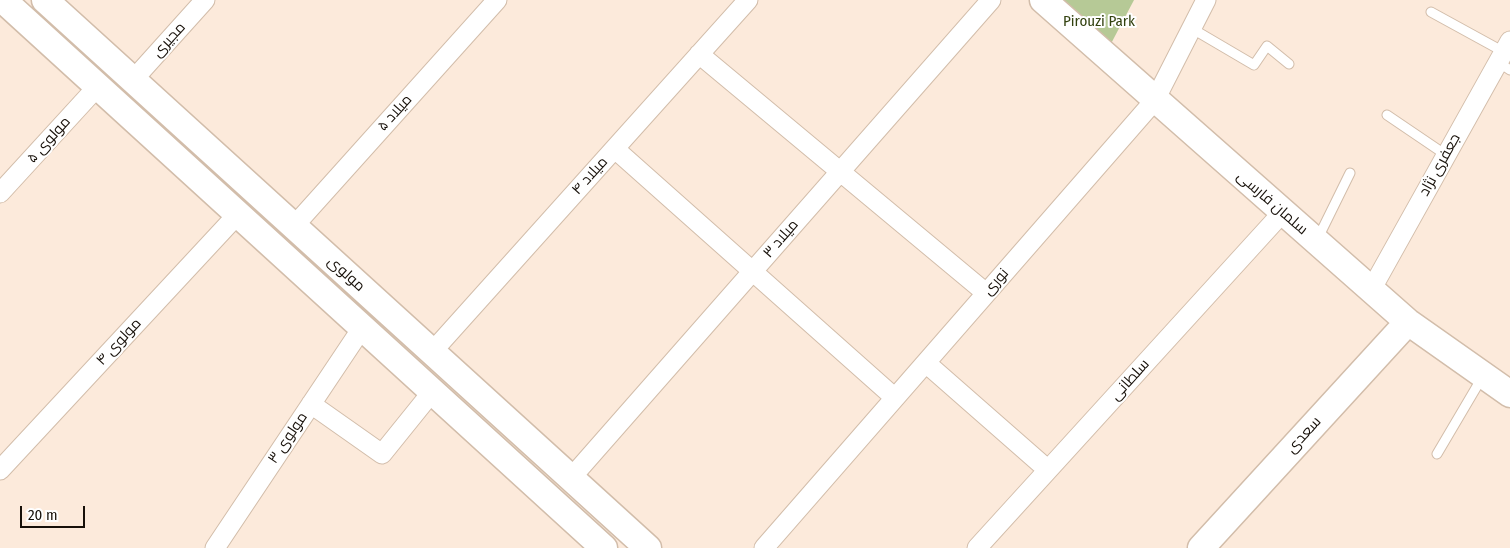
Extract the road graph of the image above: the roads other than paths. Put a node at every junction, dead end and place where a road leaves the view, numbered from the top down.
1 (3, 0) edge
2 (45, 0) edge
3 (205, 0) edge
4 (496, 0) edge
5 (748, 0) edge
6 (991, 0) edge
7 (1043, 0) edge
8 (1206, 0) edge
9 (1431, 12) dead end
10 (1192, 28) junction
11 (699, 54) junction
12 (1505, 56) edge
13 (1289, 64) dead end
14 (133, 80) junction
15 (98, 86) junction
16 (1155, 100) junction
17 (1387, 115) dead end
18 (615, 149) junction
19 (1446, 155) junction
20 (840, 172) junction
21 (1350, 173) dead end
22 (0, 193) edge
23 (1283, 212) junction
24 (238, 215) junction
25 (294, 226) junction
26 (1316, 242) junction
27 (340, 268) junction
28 (753, 272) junction
29 (320, 290) junction
30 (1371, 290) junction
31 (986, 293) junction
32 (1408, 322) junction
33 (362, 328) junction
34 (432, 352) junction
35 (926, 362) junction
36 (1483, 376) junction
37 (432, 392) junction
38 (1510, 394) edge
39 (895, 398) junction
40 (311, 404) junction
41 (1437, 454) dead end
42 (0, 470) edge
43 (1048, 470) junction
44 (571, 478) junction
45 (215, 548) edge
46 (604, 548) edge
47 (648, 548) edge
48 (764, 548) edge
49 (977, 548) edge
50 (1201, 548) edge

1 - 15 street, مولوی
2 - 14 street, مولوی
3 - 14 street, مجیری
4 - 25 street, میلاد ۵
5 - 11 street, میلاد ۴
6 - 20 street, میلاد ۳
7 - 16 street, سلمان فارسی
8 - 10 street, نوری
9 - 12 lane
10 - 13 lane
10 - 16 street, نوری
11 - 18 street, میلاد ۴
11 - 20 street
12 - 19 street, جعفری نژاد
14 - 25 street, مولوی
15 - 22 street, مولوی ۵
15 - 24 street, مولوی
16 - 23 street, سلمان فارسی
16 - 31 street, نوری
17 - 19 lane
18 - 28 street
18 - 34 street, میلاد ۴
19 - 30 street, جعفری نژاد
20 - 28 street, میلاد ۳
20 - 31 street
21 - 26 lane
23 - 26 street, سلمان فارسی
23 - 43 street, سلطانی
24 - 29 street, مولوی
24 - 42 street, مولوی ۴
25 - 27 street, مولوی
26 - 30 street, سلمان فارسی
27 - 29 street
27 - 34 street, مولوی
28 - 39 street
28 - 44 street, میلاد ۳
29 - 33 street, مولوی
30 - 32 street, سلمان فارسی
31 - 35 street, نوری
32 - 36 street, سلمان فارسی
32 - 50 street, سعدی
33 - 37 street, مولوی
33 - 40 street, مولوی ۳
34 - 44 street, مولوی
35 - 39 street, نوری
35 - 43 street
36 - 38 street, سلمان فارسی
36 - 41 lane
37 - 40 street
37 - 46 street, مولوی
39 - 48 street, نوری
40 - 45 street, مولوی ۳
43 - 49 street, سلطانی
44 - 47 street, مولوی

